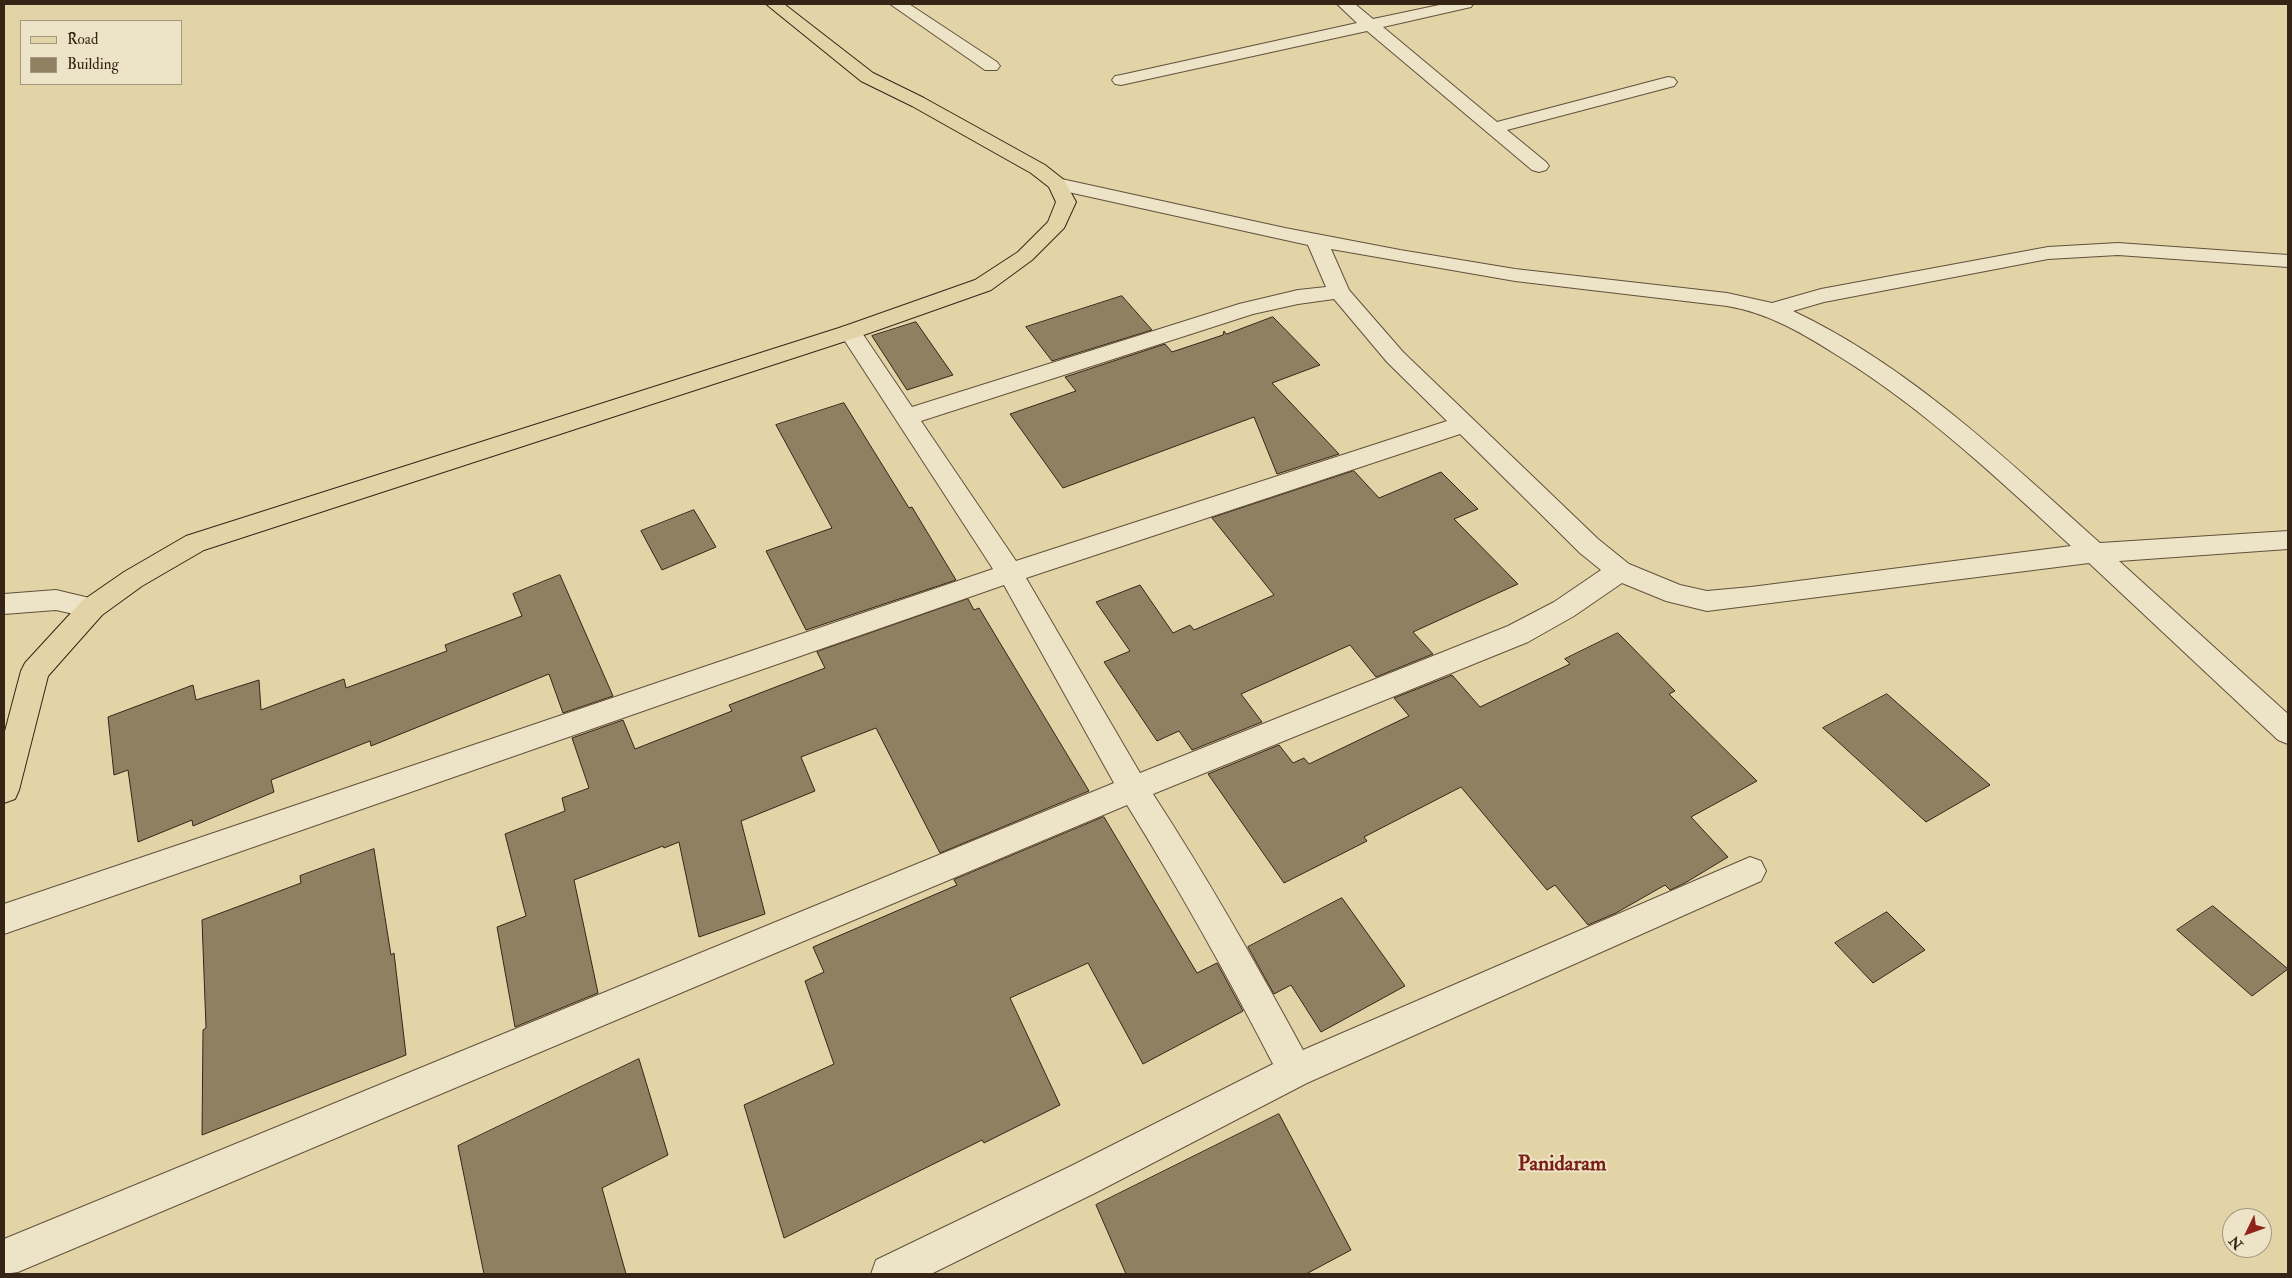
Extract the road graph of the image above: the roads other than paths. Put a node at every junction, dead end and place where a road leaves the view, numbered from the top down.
1 (774, 4) edge
2 (904, 4) edge
3 (1345, 4) edge
4 (1465, 4) edge
5 (1371, 25) junction
6 (991, 66) dead end
7 (1121, 80) dead end
8 (1668, 82) dead end
9 (1494, 128) junction
10 (1539, 166) dead end
11 (1057, 184) junction
12 (1317, 242) junction
13 (2288, 261) edge
14 (1339, 292) junction
15 (1772, 310) junction
16 (850, 332) junction
17 (907, 417) junction
18 (1464, 424) junction
19 (2288, 540) edge
20 (2094, 553) junction
21 (1620, 571) junction
22 (1010, 573) junction
23 (4, 604) edge
24 (92, 608) junction
25 (2288, 732) edge
26 (1133, 789) junction
27 (4, 790) edge
28 (1750, 871) dead end
29 (4, 919) edge
30 (1296, 1071) junction
31 (4, 1258) edge
32 (890, 1274) edge

1 - 11 main road
2 - 6 street
3 - 5 street
4 - 5 street
5 - 7 street
5 - 9 street
8 - 9 street
9 - 10 street
11 - 12 street
11 - 16 main road
12 - 14 street
12 - 15 street
13 - 15 street
14 - 17 street
14 - 18 street
15 - 20 street
16 - 17 street
16 - 24 main road
17 - 22 street
18 - 21 street
18 - 22 street
19 - 20 street
20 - 21 street
20 - 25 street
21 - 26 street
22 - 26 street
22 - 29 street
23 - 24 street
24 - 27 main road
26 - 30 street
26 - 31 street
28 - 30 street
30 - 32 street

